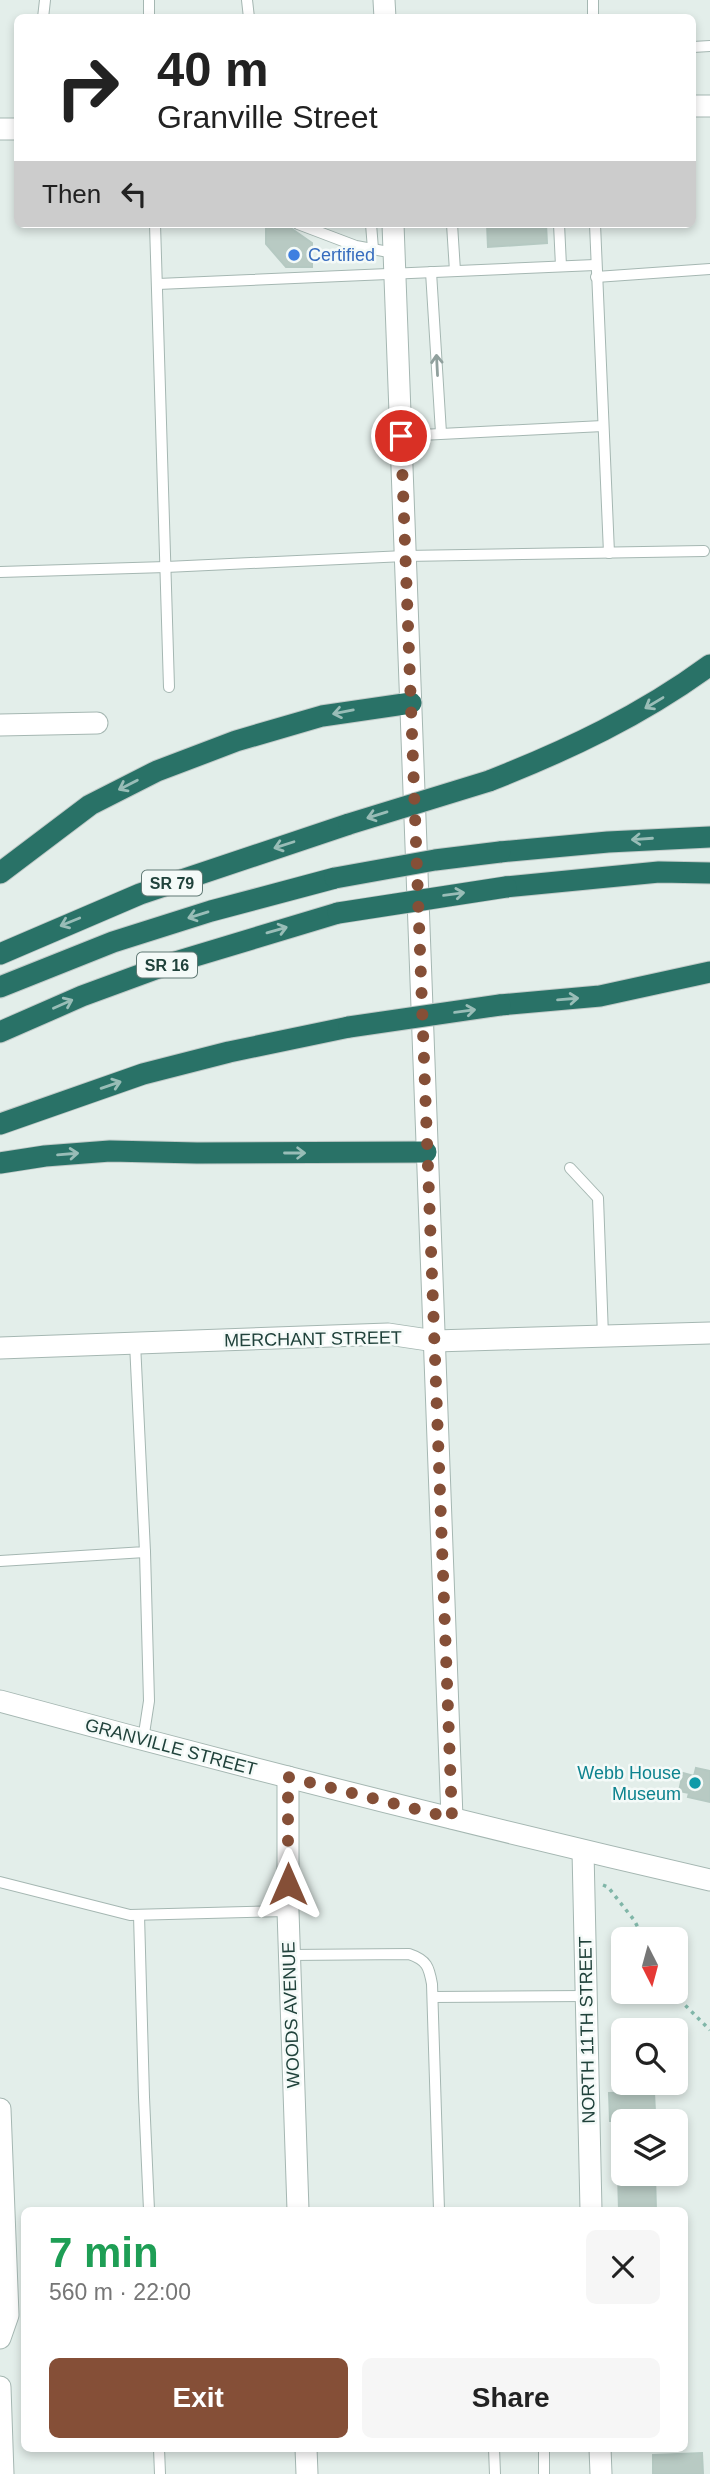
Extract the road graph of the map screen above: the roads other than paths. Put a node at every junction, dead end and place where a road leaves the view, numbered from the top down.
1 (155, 228) edge
2 (309, 228) edge
3 (373, 228) edge
4 (392, 228) edge
5 (452, 228) edge
6 (559, 228) edge
7 (595, 228) edge
8 (387, 259) junction
9 (595, 265) junction
10 (561, 266) junction
11 (710, 269) edge
12 (455, 271) junction
13 (431, 272) junction
14 (596, 277) junction
15 (158, 284) junction
16 (603, 426) junction
17 (441, 433) junction
18 (401, 436) junction
19 (704, 551) dead end
20 (609, 553) junction
21 (405, 556) junction
22 (166, 568) junction
23 (0, 572) edge
24 (710, 664) edge
25 (169, 687) dead end
26 (411, 704) junction
27 (97, 723) dead end
28 (0, 725) edge
29 (710, 837) edge
30 (0, 873) edge
31 (710, 873) edge
32 (0, 954) edge
33 (710, 972) edge
34 (0, 987) edge
35 (0, 1032) edge
36 (0, 1124) edge
37 (426, 1152) junction
38 (0, 1163) edge
39 (570, 1168) dead end
40 (710, 1333) edge
41 (603, 1336) junction
42 (435, 1341) junction
43 (135, 1343) junction
44 (0, 1348) edge
45 (145, 1552) junction
46 (0, 1561) edge
47 (0, 1701) edge
48 (143, 1740) junction
49 (288, 1777) junction
50 (452, 1818) junction
51 (583, 1851) junction
52 (710, 1880) edge
53 (0, 1882) edge
54 (288, 1911) junction
55 (139, 1915) junction
56 (289, 1955) junction
57 (586, 1996) junction
58 (433, 1997) junction
59 (0, 2109) edge
60 (1, 2174) edge
61 (149, 2207) edge
62 (298, 2207) edge
63 (439, 2207) edge
64 (591, 2207) edge
65 (11, 2315) edge
66 (0, 2338) edge
67 (0, 2387) edge
68 (159, 2452) edge
69 (306, 2452) edge
70 (494, 2452) edge
71 (544, 2452) edge
72 (600, 2452) edge
73 (2, 2464) edge
74 (160, 2474) edge
75 (307, 2474) edge
76 (495, 2474) edge
77 (544, 2474) edge
78 (601, 2474) edge

1 - 15 lane
2 - 8 lane
3 - 8 lane
4 - 8 street
5 - 12 lane
6 - 10 lane
7 - 9 lane
8 - 13 lane
8 - 15 lane
8 - 18 street
9 - 10 lane
9 - 14 lane
10 - 12 lane
11 - 14 lane
12 - 13 lane
17 -> 13 lane
14 - 16 lane
15 - 22 lane
16 - 17 lane
16 - 20 lane
17 - 18 lane
18 - 21 street
19 - 20 lane
20 - 21 lane
21 - 22 lane
21 - 26 street
22 - 23 lane
22 - 25 lane
24 -> 32 highway, SR 79, bridge
26 -> 30 highway
26 - 37 street
27 - 28 street
29 -> 34 highway, SR 16, bridge
35 -> 31 highway, SR 16, bridge
36 -> 33 highway, bridge
38 -> 37 highway
37 - 42 street
39 - 41 lane
40 - 41 street, MERCHANT STREET
41 - 42 street, MERCHANT STREET
42 - 43 street, MERCHANT STREET
42 - 50 street
43 - 44 street, MERCHANT STREET
43 - 45 lane
45 - 46 lane
45 - 48 lane
47 - 48 street, GRANVILLE STREET
48 - 49 street, GRANVILLE STREET
49 - 50 street, GRANVILLE STREET
49 - 54 street, WOODS AVENUE
50 - 51 street, GRANVILLE STREET
51 - 52 street, GRANVILLE STREET
51 - 57 street, NORTH 11TH STREET
53 - 55 lane
54 - 55 lane
54 - 56 street, WOODS AVENUE
55 - 61 lane
56 - 58 lane
56 - 62 street, WOODS AVENUE
57 - 58 lane
57 - 64 street, NORTH 11TH STREET
58 - 63 lane
59 - 60 street
60 - 65 street
65 - 66 street
67 - 73 street
68 - 74 lane
69 - 75 street
70 - 76 lane
71 - 77 lane
72 - 78 street

